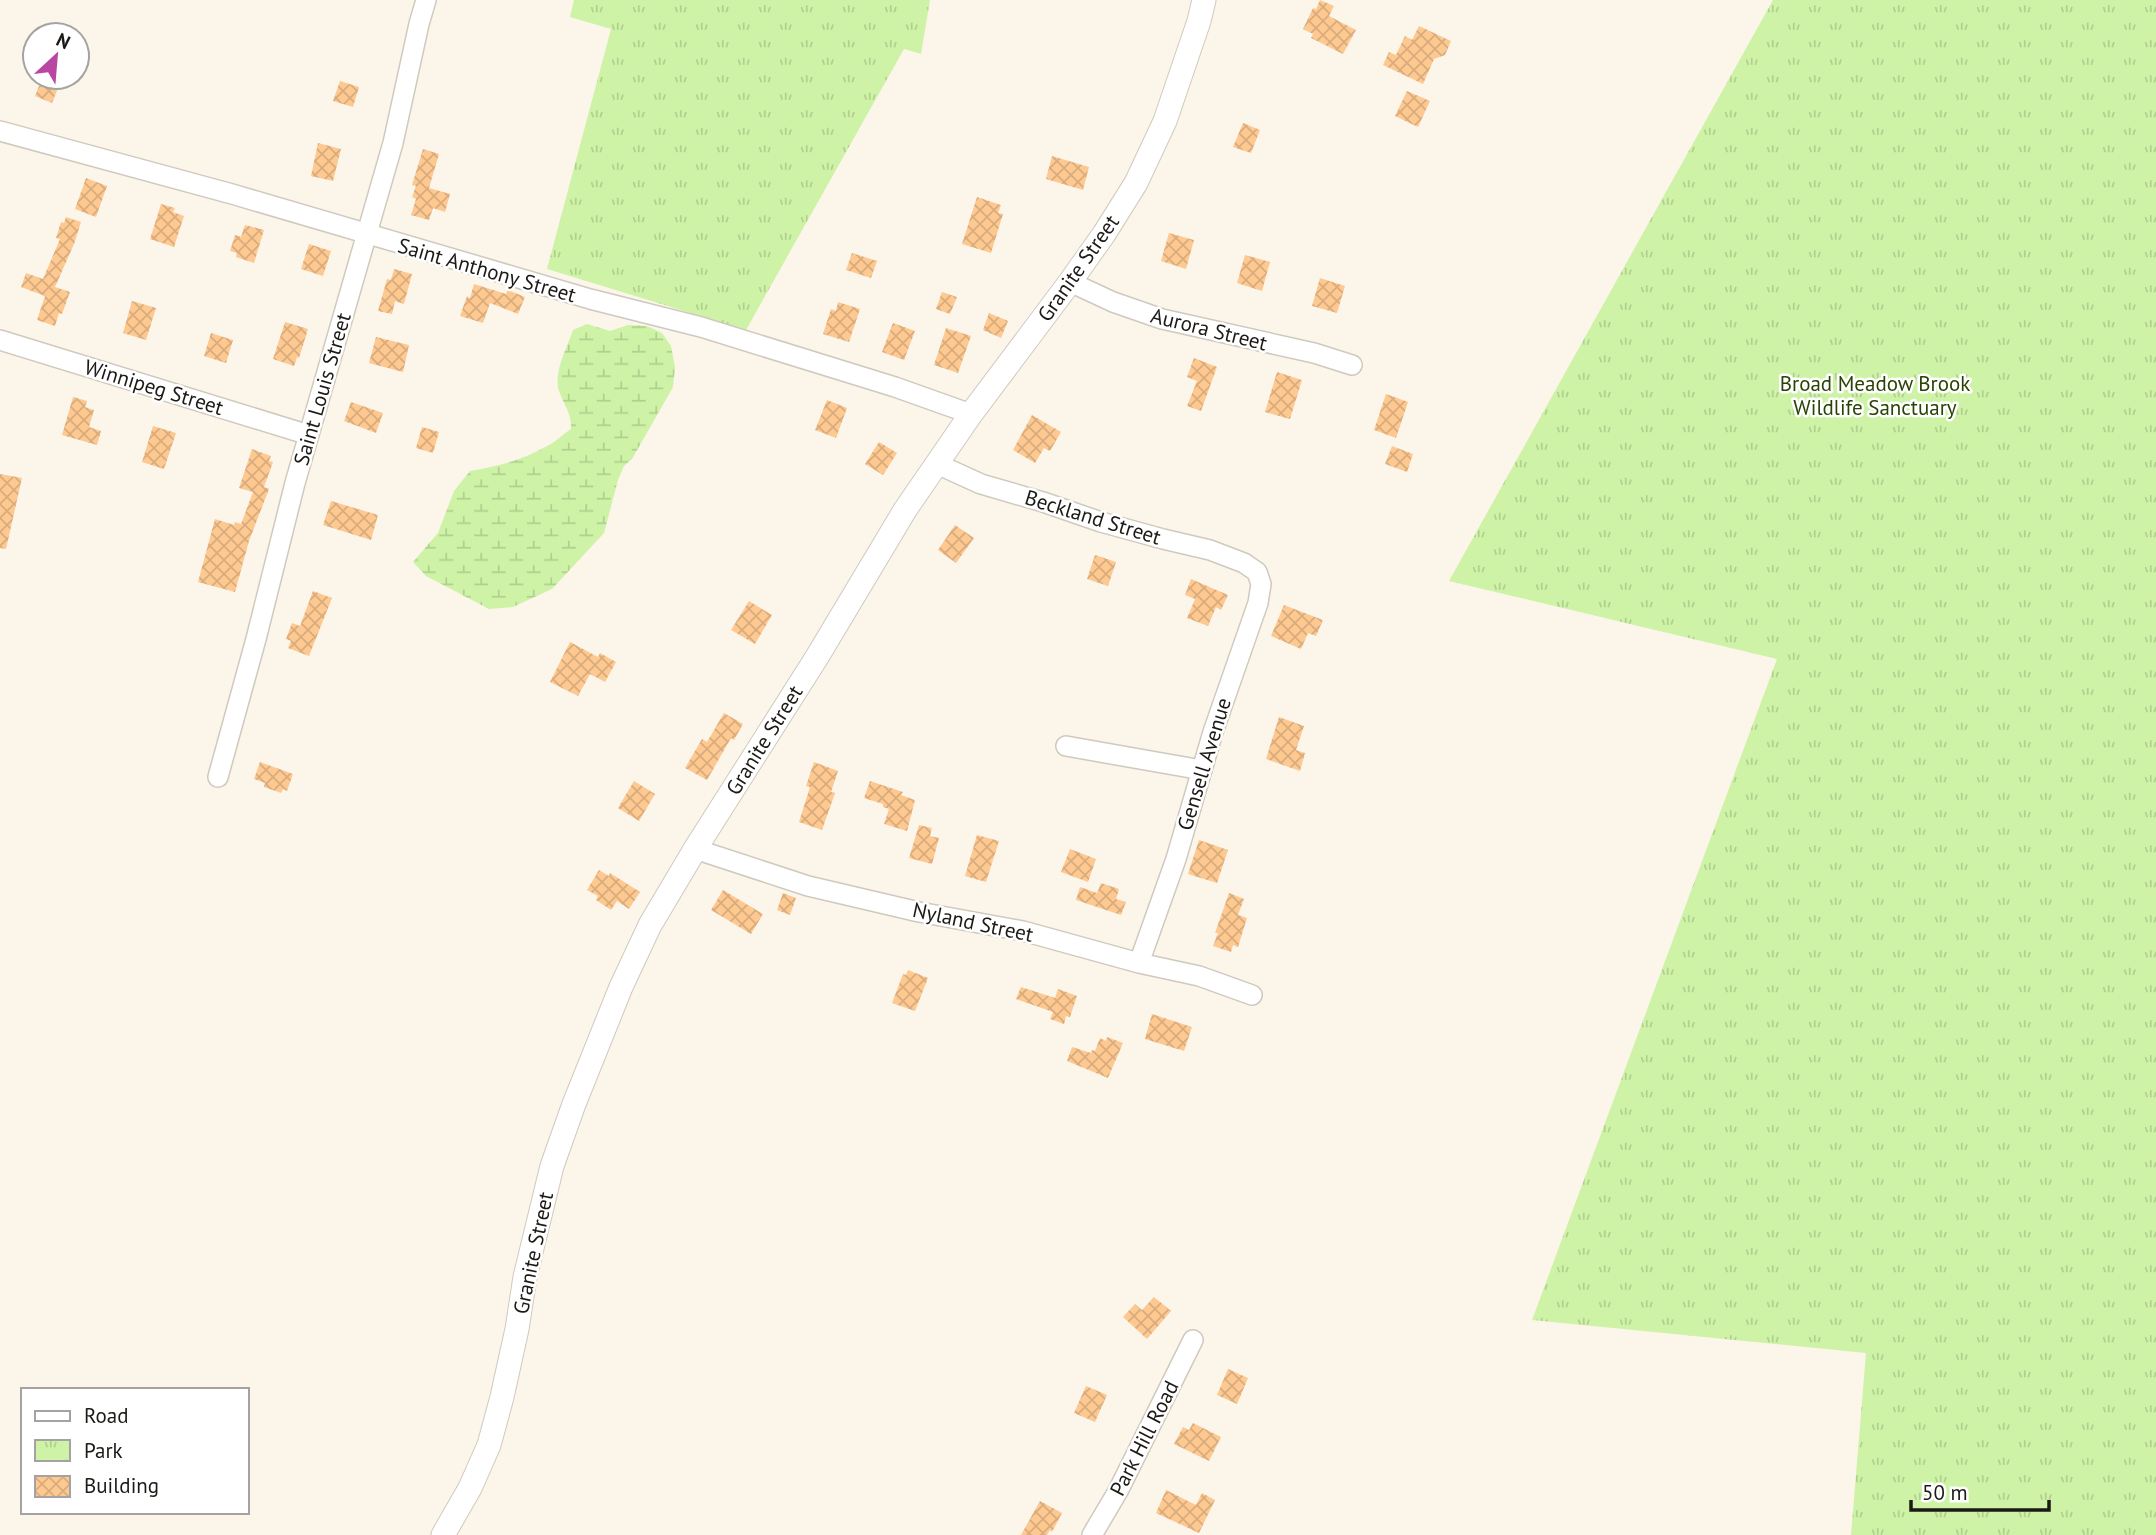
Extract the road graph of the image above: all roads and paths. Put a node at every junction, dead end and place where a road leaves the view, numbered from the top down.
1 (426, 0) edge
2 (1204, 0) edge
3 (0, 131) edge
4 (367, 235) junction
5 (1070, 282) junction
6 (0, 340) edge
7 (1352, 365) dead end
8 (971, 414) junction
9 (309, 435) junction
10 (937, 464) junction
11 (1250, 567) joint
12 (1066, 746) dead end
13 (1202, 770) junction
14 (218, 777) dead end
15 (695, 849) junction
16 (1139, 963) junction
17 (1252, 995) dead end
18 (1194, 1340) dead end
19 (443, 1535) edge
20 (1093, 1535) edge

1 - 4 street, Saint Louis Street
2 - 5 street, Granite Street
3 - 4 street, Saint Anthony Street
4 - 8 street, Saint Anthony Street
4 - 9 street, Saint Louis Street
5 - 7 street, Aurora Street
5 - 8 street, Granite Street
6 - 9 street, Winnipeg Street
8 - 10 street, Granite Street
9 - 14 street, Saint Louis Street
10 - 11 street, Beckland Street
10 - 15 street, Granite Street
11 - 13 street, Gensell Avenue
12 - 13 street
13 - 16 street, Gensell Avenue
15 - 16 street, Nyland Street
15 - 19 street, Granite Street
16 - 17 street, Nyland Street
18 - 20 street, Park Hill Road

